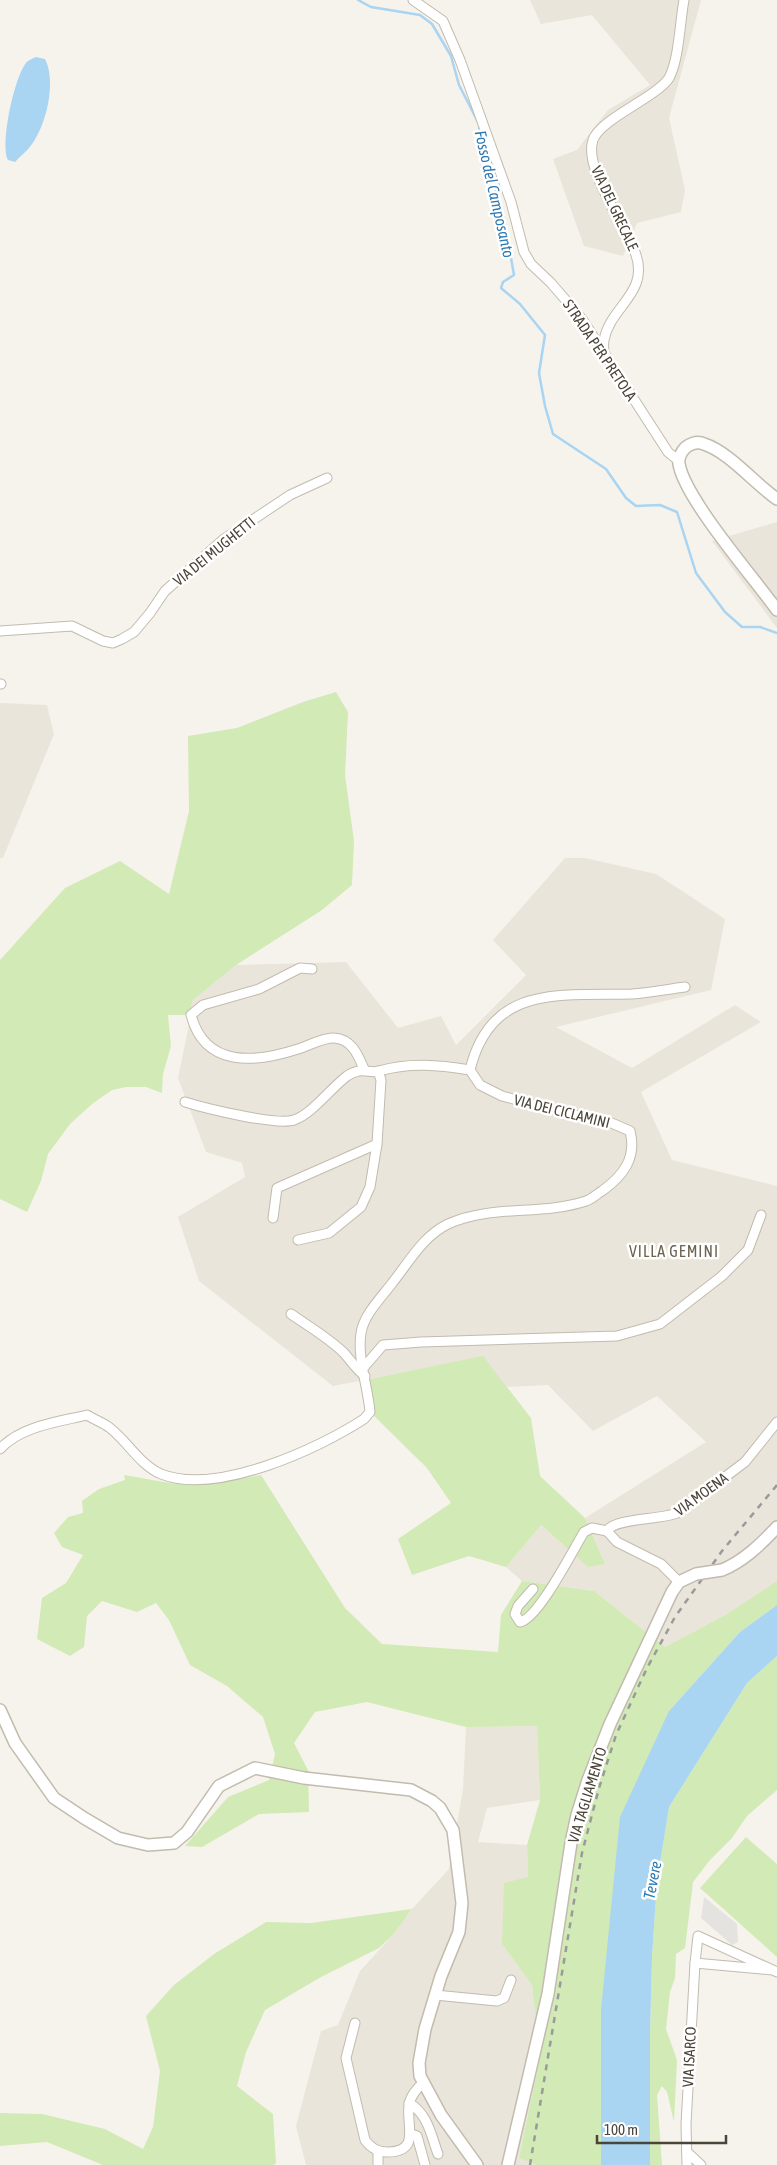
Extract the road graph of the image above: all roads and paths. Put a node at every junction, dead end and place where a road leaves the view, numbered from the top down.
1 (413, 0) edge
2 (684, 0) edge
3 (604, 356) junction
4 (679, 461) junction
5 (327, 478) dead end
6 (777, 499) edge
7 (777, 610) edge
8 (0, 631) edge
9 (312, 969) dead end
10 (686, 987) dead end
11 (364, 1069) junction
12 (470, 1070) junction
13 (378, 1072) junction
14 (185, 1102) dead end
15 (377, 1144) junction
16 (761, 1215) dead end
17 (273, 1218) dead end
18 (298, 1240) dead end
19 (291, 1314) dead end
20 (364, 1371) junction
21 (777, 1422) edge
22 (0, 1449) edge
23 (777, 1527) edge
24 (607, 1531) junction
25 (679, 1582) junction
26 (533, 1589) dead end
27 (0, 1710) edge
28 (695, 1963) junction
29 (775, 1971) edge
30 (511, 1980) dead end
31 (435, 1995) junction
32 (355, 2023) dead end
33 (423, 2083) junction
34 (410, 2102) junction
35 (411, 2134) junction
36 (378, 2152) junction
37 (687, 2152) junction
38 (438, 2154) dead end
39 (378, 2165) edge
40 (425, 2165) edge
41 (477, 2165) edge
42 (508, 2165) edge
43 (687, 2165) edge
44 (701, 2165) edge

1 - 3 street, STRADA PER PRETOLA
2 - 3 street, VIA DEL GRECALE
3 - 4 street, STRADA PER PRETOLA
4 - 6 street
4 - 7 street
5 - 8 street, VIA DEI MUGHETTI
9 - 11 street
10 - 12 street
11 - 13 street
11 - 14 street
12 - 13 street
12 - 20 street, VIA DEI CICLAMINI
13 - 15 street
15 - 17 street
15 - 18 street
16 - 20 street
19 - 20 street
20 - 22 street, VIA DEI CICLAMINI
21 - 24 street, VIA MOENA
23 - 25 street, bridge
24 - 25 street
24 - 26 street, VIA MOENA
25 - 42 street, VIA TAGLIAMENTO
27 - 31 street
28 - 29 street, VIA ISARCO
28 - 29 street, VIA ISARCO
28 - 37 street, VIA ISARCO
30 - 31 street
31 - 33 street
32 - 36 street
33 - 34 street
33 - 41 street
34 - 35 street
34 - 38 street
35 - 36 street
35 - 40 street
36 - 39 street
37 - 43 street, VIA ISARCO
37 - 44 street

